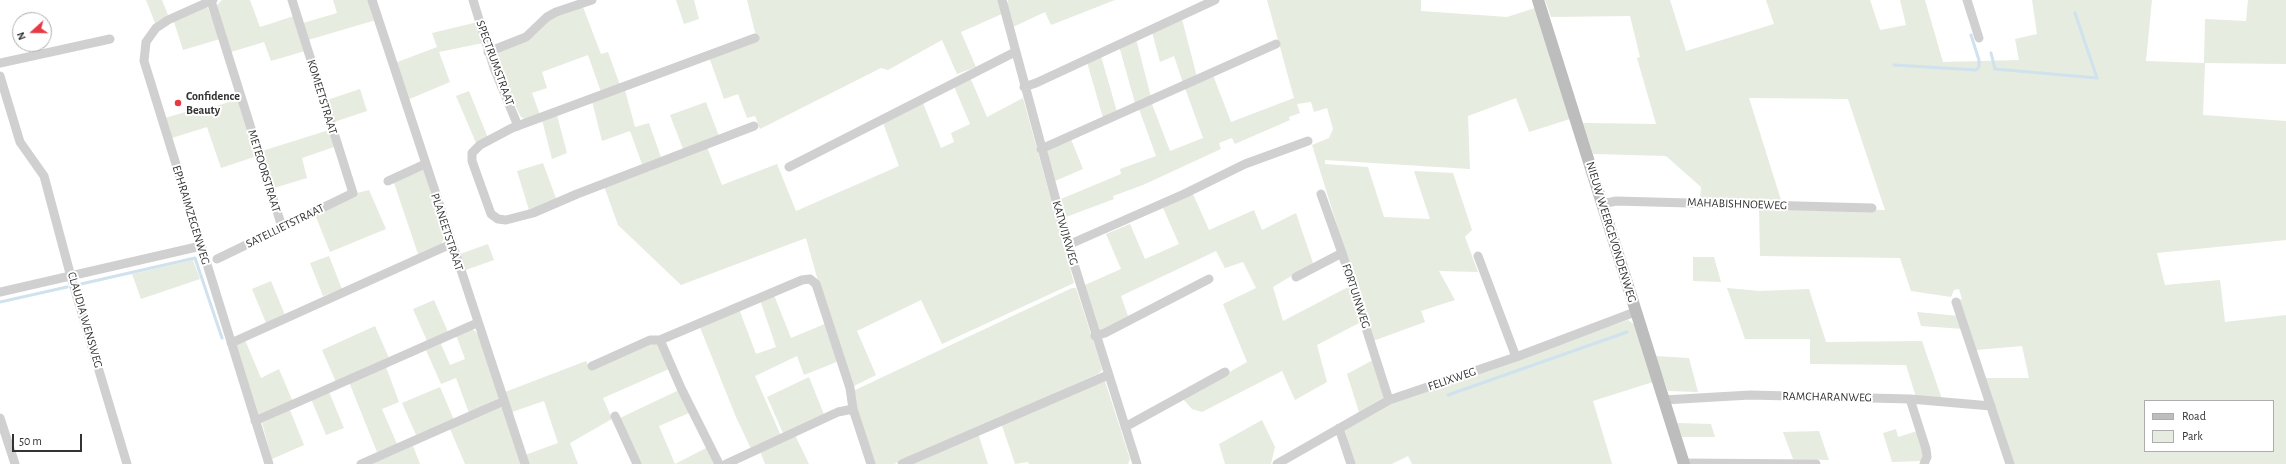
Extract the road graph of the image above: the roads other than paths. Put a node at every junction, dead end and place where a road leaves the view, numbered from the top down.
1 (212, 0) edge
2 (292, 0) edge
3 (372, 0) edge
4 (473, 0) edge
5 (592, 0) edge
6 (1002, 0) edge
7 (1215, 0) edge
8 (1538, 0) edge
9 (1967, 0) edge
10 (754, 38) dead end
11 (1979, 38) dead end
12 (110, 39) dead end
13 (1276, 44) dead end
14 (488, 52) junction
15 (1015, 52) junction
16 (0, 63) edge
17 (0, 76) edge
18 (1024, 87) junction
19 (518, 126) junction
20 (754, 126) dead end
21 (1308, 141) dead end
22 (1041, 149) junction
23 (425, 164) junction
24 (789, 167) dead end
25 (388, 181) dead end
26 (353, 193) joint
27 (1321, 194) dead end
28 (1602, 204) junction
29 (1872, 208) dead end
30 (282, 227) junction
31 (451, 244) junction
32 (1068, 245) junction
33 (201, 246) junction
34 (1342, 253) junction
35 (1478, 256) dead end
36 (216, 259) dead end
37 (71, 277) junction
38 (1296, 278) dead end
39 (1210, 279) dead end
40 (0, 292) edge
41 (1956, 302) dead end
42 (1636, 312) junction
43 (477, 323) junction
44 (1095, 336) junction
45 (660, 340) junction
46 (231, 343) junction
47 (1516, 357) junction
48 (592, 366) dead end
49 (1225, 372) dead end
50 (1108, 375) junction
51 (1910, 399) junction
52 (1389, 400) junction
53 (1664, 400) junction
54 (504, 401) junction
55 (1991, 406) junction
56 (853, 409) junction
57 (614, 416) dead end
58 (0, 418) edge
59 (255, 421) junction
60 (1125, 428) junction
61 (1339, 428) junction
62 (1684, 463) edge
63 (15, 464) edge
64 (127, 464) edge
65 (269, 464) edge
66 (361, 464) edge
67 (525, 464) edge
68 (637, 464) edge
69 (719, 464) edge
70 (726, 464) edge
71 (871, 464) edge
72 (902, 464) edge
73 (1137, 464) edge
74 (1277, 464) edge
75 (1351, 464) edge
76 (1816, 464) edge
77 (1924, 464) edge
78 (2010, 464) edge

1 - 30 street, METEOORSTRAAT
1 - 33 street, EPHRAIMZEGENWEG
2 - 26 street, KOMEETSTRAAT
3 - 23 street, PLANEETSTRAAT
4 - 14 street, SPECTRUMSTRAAT
5 - 14 street
6 - 15 street, KATWIJKWEG
7 - 18 street
8 - 28 street, NIEUW WEERGEVONDENWEG
9 - 11 street
10 - 19 street
12 - 16 street
13 - 22 street
14 - 19 street, SPECTRUMSTRAAT
15 - 18 street, KATWIJKWEG
15 - 24 street
17 - 37 street, CLAUDIA WENSWEG
18 - 22 street, KATWIJKWEG
19 - 20 street
21 - 32 street
22 - 32 street, KATWIJKWEG
23 - 25 street
23 - 31 street, PLANEETSTRAAT
26 - 30 street, SATELLIETSTRAAT
27 - 34 street, FORTUINWEG
28 - 29 street, MAHABISHNOEWEG
28 - 42 street, NIEUW WEERGEVONDENWEG
30 - 36 street, SATELLIETSTRAAT
31 - 43 street, PLANEETSTRAAT
31 - 46 street
32 - 44 street, KATWIJKWEG
33 - 37 street
33 - 46 street, EPHRAIMZEGENWEG
34 - 38 street
34 - 52 street, FORTUINWEG
35 - 47 street
37 - 40 street
37 - 64 street, CLAUDIA WENSWEG
39 - 44 street
41 - 55 street
42 - 47 street, FELIXWEG
42 - 53 street, NIEUW WEERGEVONDENWEG
43 - 54 street, PLANEETSTRAAT
43 - 59 street
44 - 50 street, KATWIJKWEG
45 - 48 street
45 - 56 street
45 - 69 street
46 - 59 street, EPHRAIMZEGENWEG
47 - 52 street, FELIXWEG
49 - 60 street
50 - 60 street, KATWIJKWEG
50 - 72 street
51 - 53 street, RAMCHARANWEG
51 - 55 street, RAMCHARANWEG
51 - 77 street
52 - 61 street, FELIXWEG
53 - 62 street, NIEUW WEERGEVONDENWEG
54 - 66 street
54 - 67 street, PLANEETSTRAAT
55 - 78 street
56 - 70 street
56 - 71 street
57 - 68 street
58 - 63 street
59 - 65 street, EPHRAIMZEGENWEG
60 - 73 street, KATWIJKWEG
61 - 74 street, FELIXWEG
61 - 75 street
62 - 76 street

